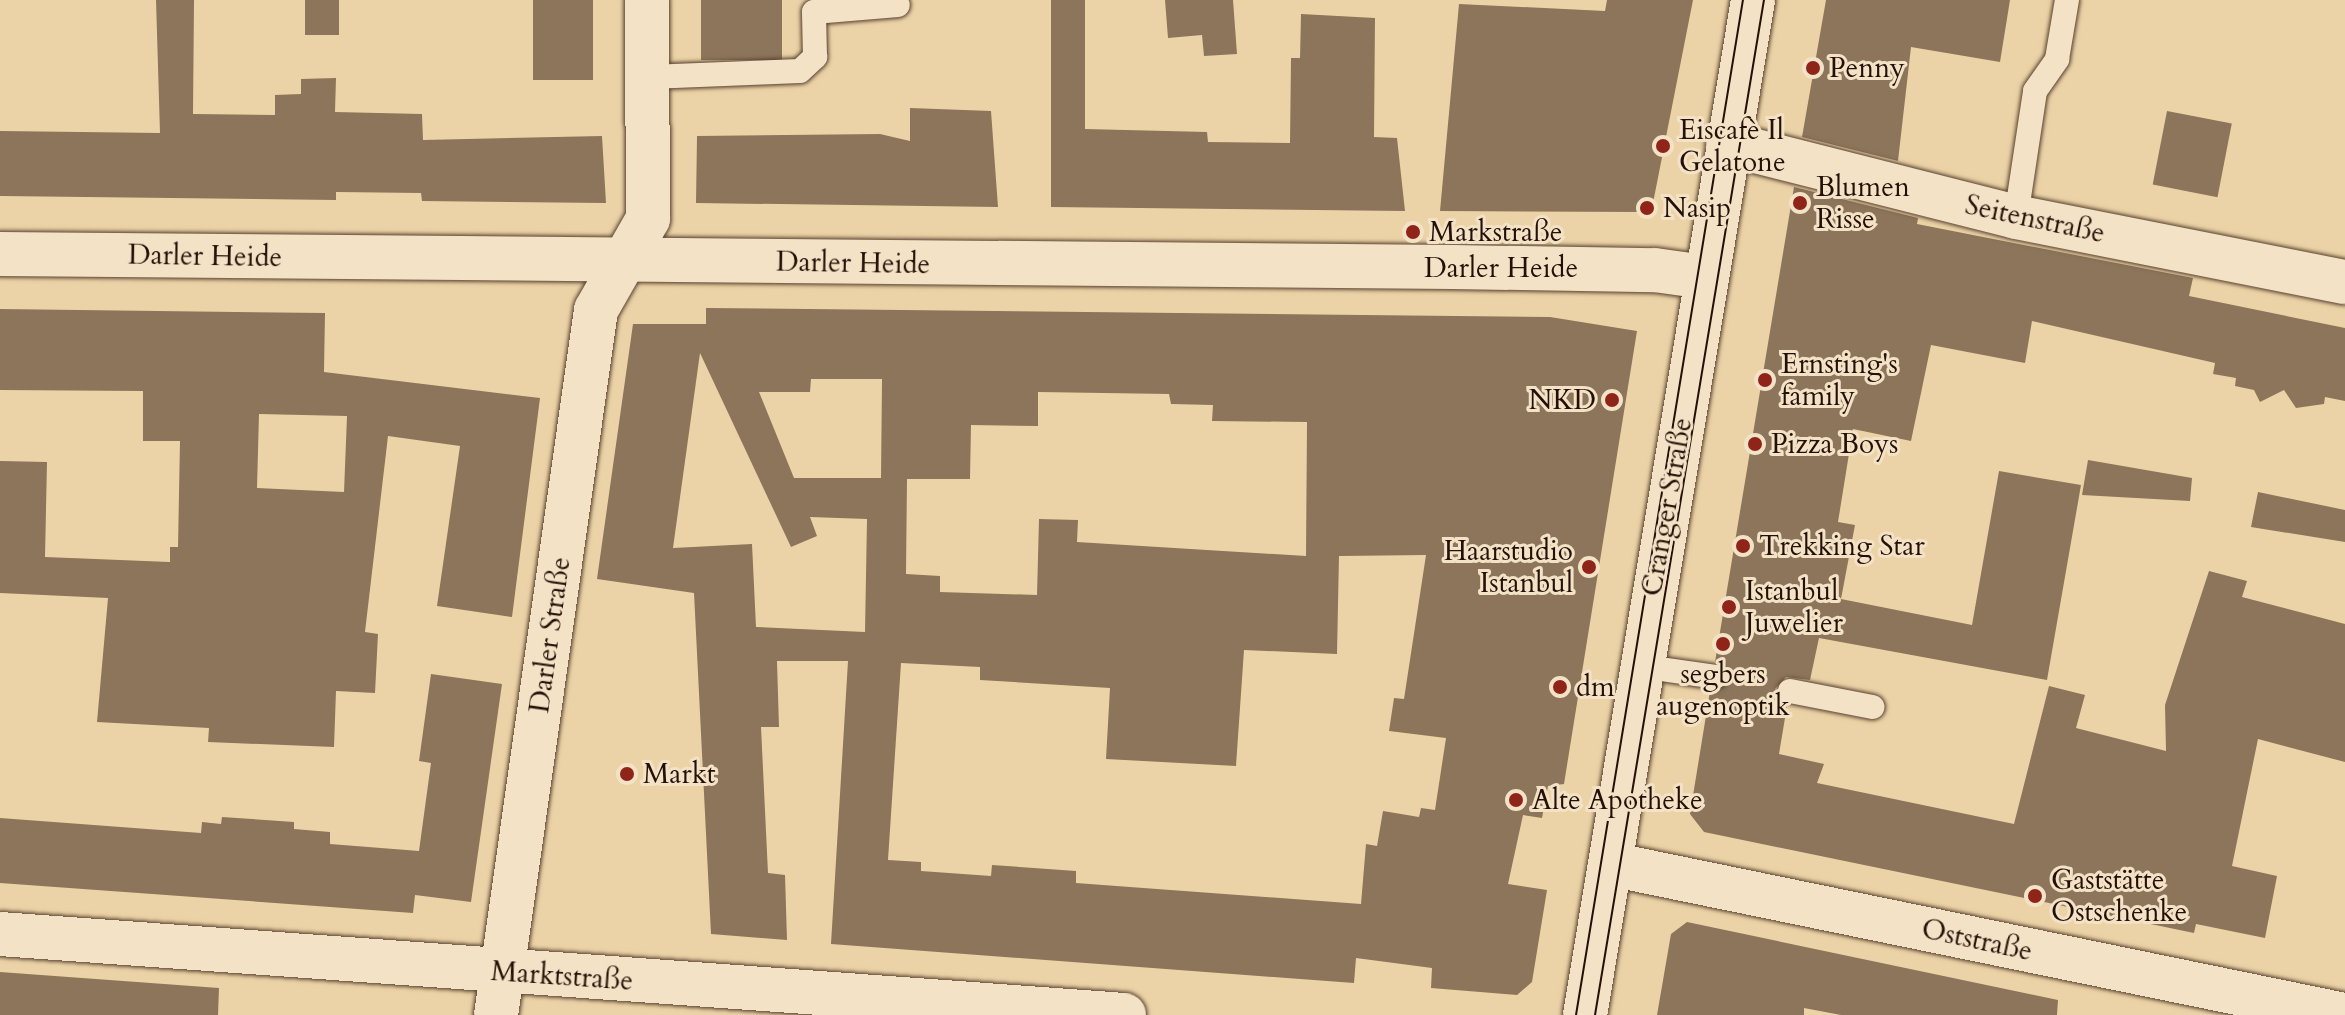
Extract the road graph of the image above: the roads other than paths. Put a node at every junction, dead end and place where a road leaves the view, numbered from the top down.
1 (647, 0) edge
2 (1753, 0) edge
3 (2067, 0) edge
4 (898, 5) dead end
5 (649, 77) junction
6 (1728, 144) junction
7 (2016, 217) junction
8 (0, 254) edge
9 (619, 260) junction
10 (1705, 277) junction
11 (2345, 282) edge
12 (1640, 666) junction
13 (1715, 677) dead end
14 (1790, 691) dead end
15 (1872, 707) dead end
16 (1610, 864) junction
17 (0, 934) edge
18 (501, 972) junction
19 (496, 1015) edge
20 (1124, 1015) edge
21 (1585, 1015) edge
22 (2344, 1015) edge

1 - 5 street, Darler Straße
2 - 6 street, Cranger Straße
3 - 7 lane
4 - 5 lane
5 - 9 street, Darler Straße
6 - 7 street, Seitenstraße
6 - 10 street, Cranger Straße
7 - 11 street, Seitenstraße
8 - 9 street, Darler Heide
9 - 10 street, Darler Heide
9 - 18 street, Darler Straße
10 - 12 street, Cranger Straße
12 - 13 lane
12 - 16 street, Cranger Straße
14 - 15 lane
16 - 21 street, Cranger Straße
16 - 22 street, Oststraße
17 - 18 street, Marktstraße
18 - 19 street, Darler Straße
18 - 20 street, Marktstraße

